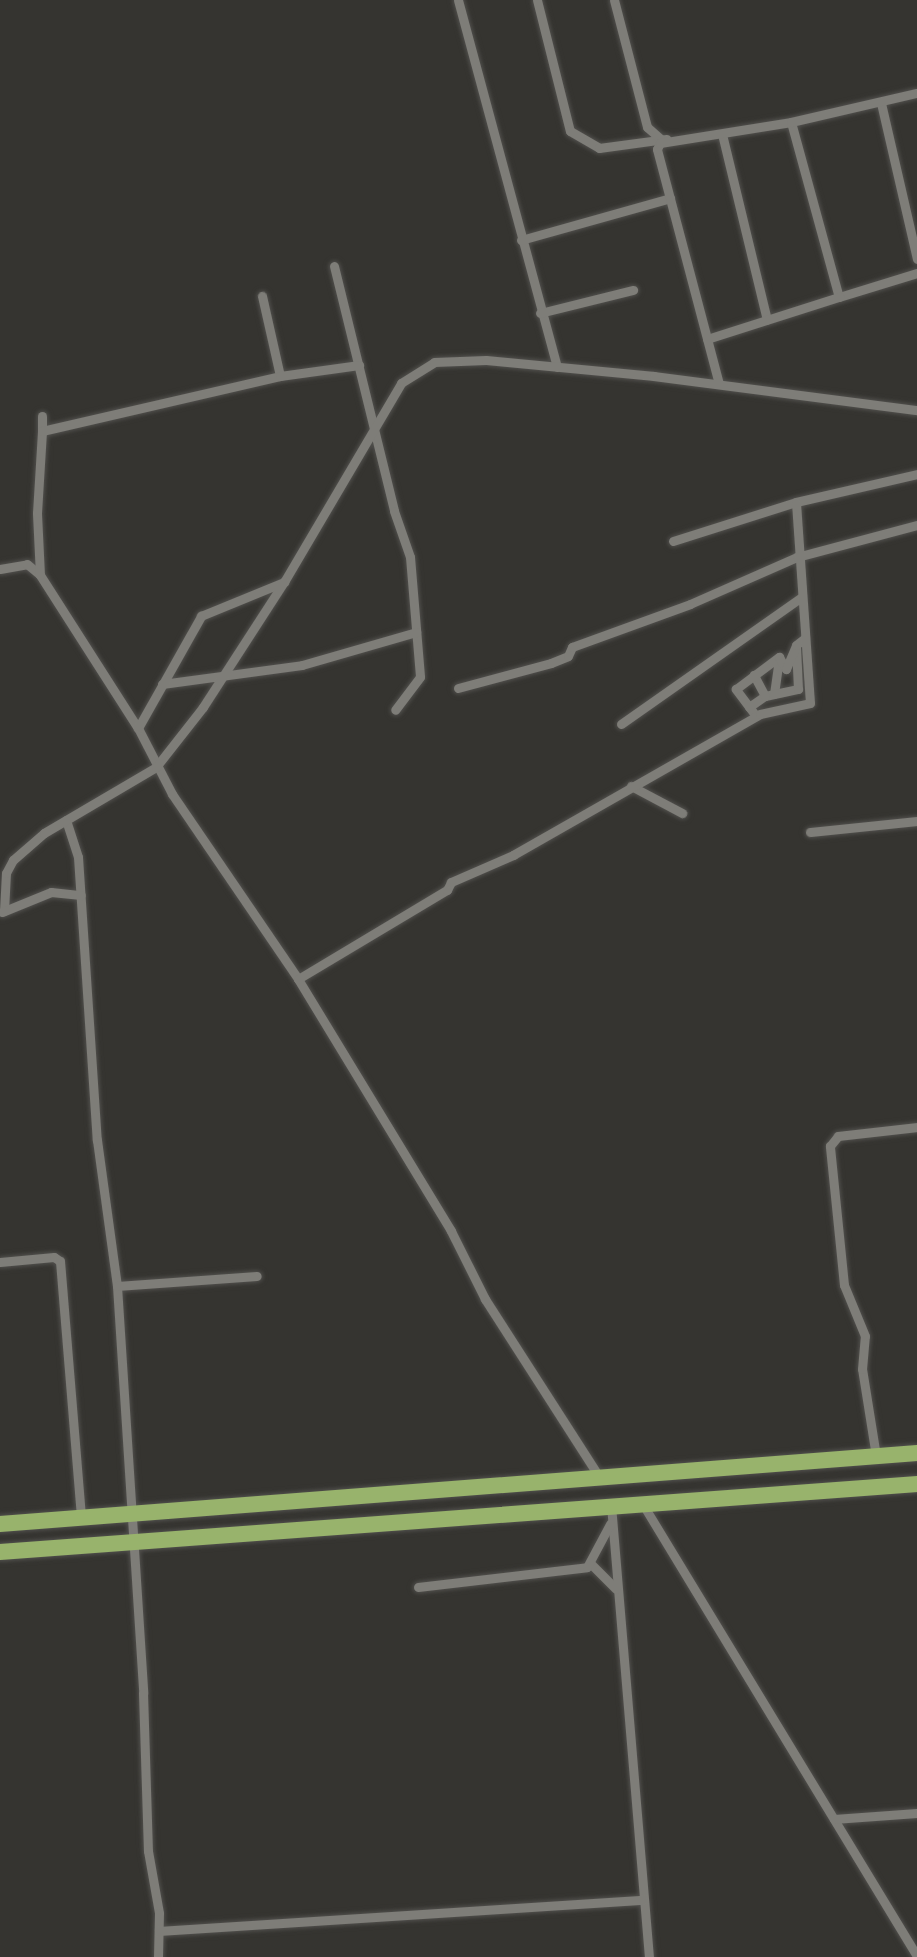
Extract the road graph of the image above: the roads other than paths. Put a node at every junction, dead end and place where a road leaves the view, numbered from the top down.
1 (458, 0) edge
2 (537, 0) edge
3 (614, 0) edge
4 (917, 93) edge
5 (881, 103) junction
6 (791, 122) junction
7 (722, 134) junction
8 (678, 137) junction
9 (662, 139) junction
10 (670, 198) junction
11 (522, 240) junction
12 (917, 259) edge
13 (334, 266) dead end
14 (917, 274) edge
15 (633, 290) dead end
16 (262, 296) dead end
17 (839, 297) junction
18 (540, 313) junction
19 (767, 320) junction
20 (707, 340) junction
21 (359, 365) junction
22 (557, 368) junction
23 (280, 376) junction
24 (719, 384) junction
25 (917, 410) edge
26 (42, 416) dead end
27 (374, 428) junction
28 (42, 431) junction
29 (917, 474) edge
30 (796, 502) junction
31 (917, 525) edge
32 (673, 541) dead end
33 (797, 557) junction
34 (0, 569) edge
35 (40, 575) junction
36 (284, 582) junction
37 (802, 597) junction
38 (416, 632) junction
39 (805, 638) junction
40 (796, 645) junction
41 (779, 657) junction
42 (225, 674) junction
43 (754, 675) junction
44 (162, 684) junction
45 (457, 688) dead end
46 (770, 695) junction
47 (749, 707) junction
48 (395, 710) dead end
49 (756, 716) junction
50 (621, 724) dead end
51 (138, 728) junction
52 (156, 767) junction
53 (631, 786) junction
54 (682, 813) dead end
55 (66, 820) junction
56 (917, 821) edge
57 (810, 832) dead end
58 (80, 895) junction
59 (2, 911) edge
60 (298, 979) junction
61 (917, 1127) edge
62 (0, 1262) edge
63 (257, 1276) dead end
64 (117, 1286) junction
65 (917, 1453) edge
66 (876, 1456) junction
67 (600, 1478) junction
68 (917, 1484) edge
69 (642, 1503) junction
70 (611, 1505) junction
71 (129, 1515) junction
72 (81, 1518) junction
73 (611, 1522) junction
74 (0, 1524) edge
75 (132, 1541) junction
76 (0, 1552) edge
77 (592, 1564) junction
78 (418, 1587) dead end
79 (616, 1589) junction
80 (917, 1813) edge
81 (834, 1819) junction
82 (643, 1900) junction
83 (159, 1931) junction
84 (917, 1956) edge
85 (159, 1957) edge
86 (649, 1957) edge

1 - 11 street
2 - 9 street
3 - 9 street
4 - 5 street
5 - 6 street
5 - 12 street
6 - 7 street
6 - 17 street
7 - 8 street
7 - 19 street
8 - 9 street
8 - 10 street
10 - 11 street
10 - 20 street
11 - 18 street
13 - 21 street
14 - 17 street
15 - 18 street
16 - 23 street
17 - 19 street
18 - 22 street
19 - 20 street
20 - 24 street
21 - 23 street
21 - 27 street
22 - 24 street
22 - 27 street
23 - 28 street
24 - 25 street
26 - 28 street
27 - 36 street
27 - 38 street
28 - 35 street
29 - 30 street
30 - 32 street
30 - 33 street
31 - 33 street
33 - 37 street
33 - 45 street
34 - 35 street
35 - 51 street
36 - 42 street
36 - 44 street
37 - 39 street
37 - 50 street
38 - 42 street
38 - 48 street
39 - 40 street
39 - 49 street
40 - 41 street
40 - 46 street
41 - 43 street
41 - 46 street
42 - 44 street
42 - 52 street
43 - 46 street
43 - 47 street
44 - 51 street
46 - 47 street
47 - 49 street
49 - 53 street
51 - 52 street
52 - 55 street
52 - 60 street
53 - 54 street
53 - 60 street
55 - 58 street
55 - 59 street
56 - 57 street
58 - 59 street
58 - 64 street
60 - 67 street
61 - 66 street
62 - 72 street
63 - 64 street
64 - 71 street
65 - 66 highway
66 - 67 highway
67 - 71 highway
68 - 69 highway
69 - 70 highway
69 - 81 street
70 - 73 street
70 - 75 highway
71 - 72 highway
71 - 75 street
72 - 74 highway
73 - 77 street
73 - 79 street
75 - 76 highway
75 - 83 street
77 - 78 street
77 - 79 street
79 - 82 street
80 - 81 street
81 - 84 street
82 - 83 street
82 - 86 street
83 - 85 street

